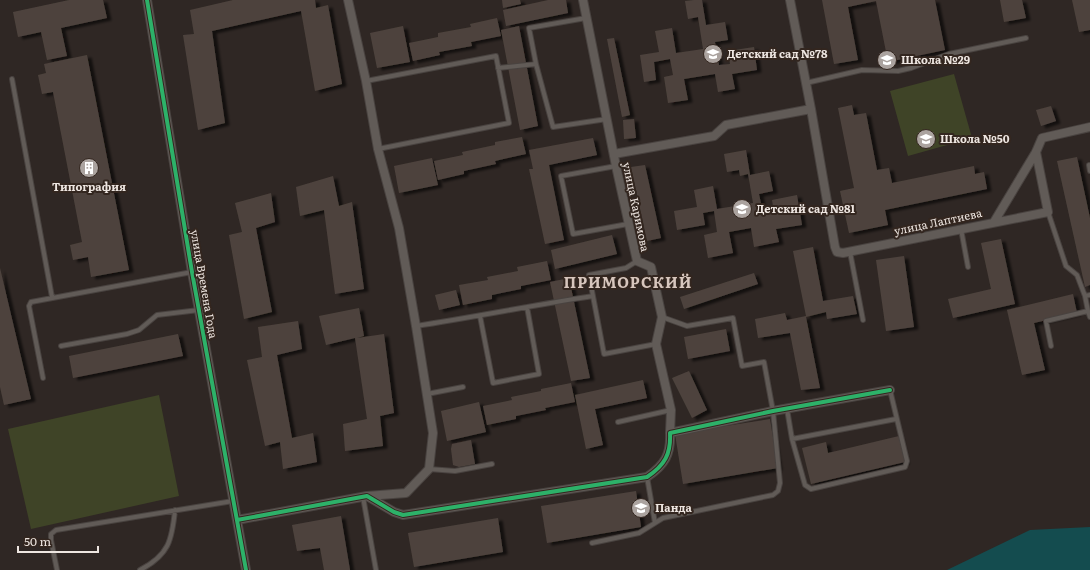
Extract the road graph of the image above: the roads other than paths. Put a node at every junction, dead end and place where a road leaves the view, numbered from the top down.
1 (147, 0) edge
2 (348, 0) edge
3 (584, 0) edge
4 (790, 0) edge
5 (587, 18) junction
6 (1026, 38) dead end
7 (536, 64) junction
8 (498, 68) junction
9 (12, 79) dead end
10 (366, 81) junction
11 (805, 83) junction
12 (811, 109) junction
13 (607, 118) junction
14 (1090, 127) edge
15 (378, 149) junction
16 (1036, 152) junction
17 (614, 154) junction
18 (616, 166) junction
19 (1089, 166) dead end
20 (1090, 171) edge
21 (1048, 212) junction
22 (994, 222) junction
23 (628, 224) junction
24 (960, 229) junction
25 (850, 252) junction
26 (637, 261) junction
27 (968, 267) dead end
28 (192, 272) junction
29 (593, 296) junction
30 (1088, 296) edge
31 (52, 297) junction
32 (527, 307) junction
33 (199, 310) junction
34 (1088, 310) junction
35 (480, 316) junction
36 (662, 317) junction
37 (1090, 317) edge
38 (863, 320) dead end
39 (416, 326) junction
40 (656, 344) junction
41 (61, 346) dead end
42 (1051, 346) dead end
43 (43, 378) dead end
44 (463, 387) dead end
45 (890, 390) joint
46 (427, 394) junction
47 (786, 408) junction
48 (671, 410) junction
49 (773, 411) junction
50 (896, 419) junction
51 (618, 422) dead end
52 (670, 433) junction
53 (792, 439) junction
54 (492, 464) dead end
55 (429, 469) junction
56 (647, 477) junction
57 (365, 497) junction
58 (233, 501) junction
59 (175, 510) junction
60 (237, 520) junction
61 (655, 523) junction
62 (592, 543) dead end
63 (57, 570) edge
64 (140, 570) edge
65 (246, 570) edge
66 (376, 570) edge

1 - 28 street, улица Времена Года
2 - 10 street
3 - 5 street, улица Каримова
4 - 11 street
5 - 7 lane
5 - 13 street, улица Каримова
6 - 11 lane
7 - 8 lane
7 - 13 lane
8 - 10 lane
8 - 15 lane
9 - 31 lane
10 - 15 street
11 - 12 street
12 - 17 street
12 - 25 street, улица Лаптиева
13 - 17 street, улица Каримова
14 - 16 street, улица Лаптиева
15 - 39 street
16 - 21 street
16 - 22 street, улица Лаптиева
17 - 18 street, улица Каримова
18 - 23 street, улица Каримова
18 - 23 lane
19 - 20 lane
21 - 22 street
21 - 30 lane
22 - 24 street, улица Лаптиева
23 - 26 street, улица Каримова
24 - 25 street, улица Лаптиева
24 - 27 lane
25 - 38 lane
26 - 29 lane
26 - 36 street, улица Каримова
28 - 31 lane
28 - 33 street, улица Времена Года
29 - 32 lane
29 - 40 lane
30 - 34 lane
31 - 43 lane
32 - 35 lane
32 - 35 lane
33 - 41 lane
33 - 58 street, улица Времена Года
34 - 37 lane
34 - 42 lane
35 - 39 lane
36 - 40 street, улица Каримова
36 - 49 lane
39 - 46 street
40 - 48 street, улица Каримова
44 - 46 lane
45 - 47 street
45 - 50 lane
46 - 55 street
47 - 49 street
47 - 53 lane
48 - 51 lane
48 - 52 street, улица Каримова
49 - 52 street
49 - 61 lane
50 - 53 lane
50 - 53 lane
52 - 56 street, улица Каримова
54 - 55 lane
55 - 57 street
56 - 57 street
56 - 61 lane
57 - 60 street
57 - 66 lane
58 - 59 lane
58 - 60 street, улица Времена Года
59 - 63 lane
59 - 64 lane
60 - 65 street, улица Времена Года
61 - 62 lane

